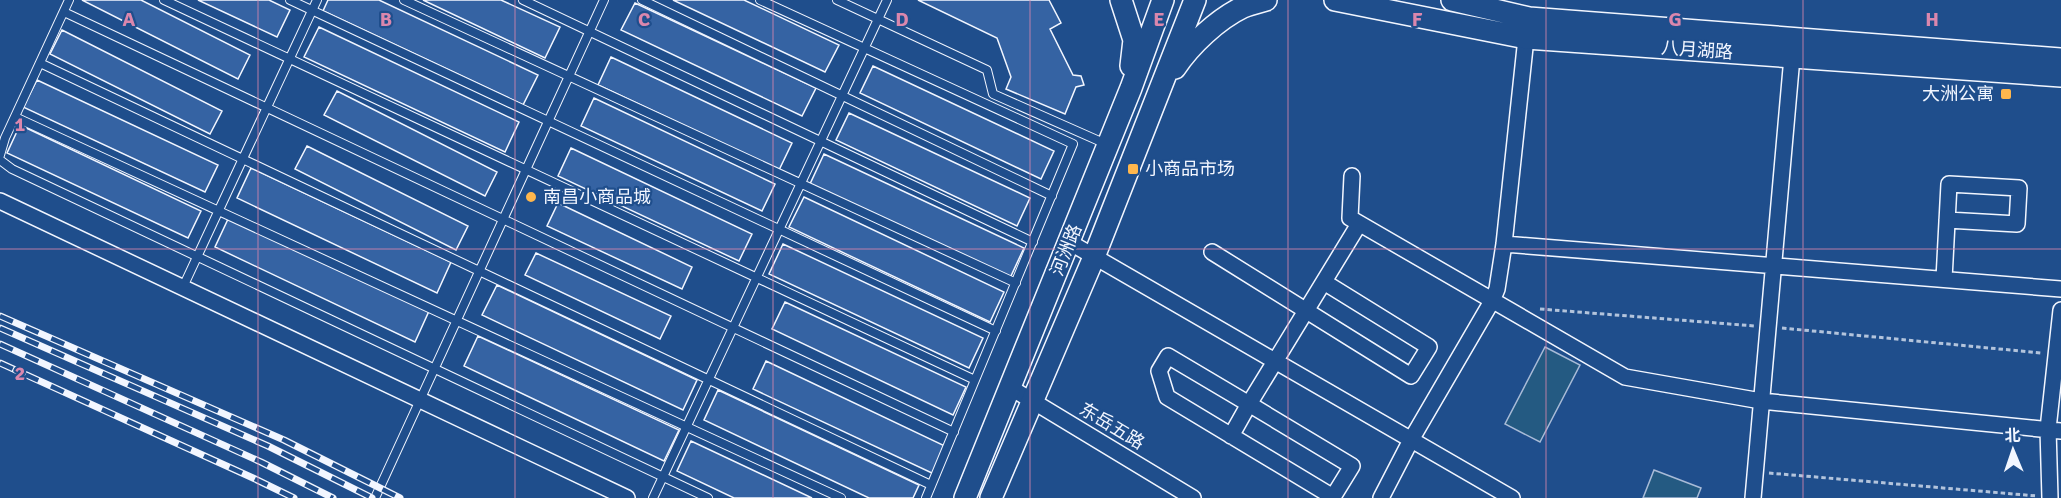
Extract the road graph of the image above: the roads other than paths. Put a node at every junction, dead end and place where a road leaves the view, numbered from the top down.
1 (69, 0) edge
2 (164, 0) edge
3 (290, 0) edge
4 (317, 0) edge
5 (404, 0) edge
6 (523, 0) edge
7 (604, 0) edge
8 (642, 0) edge
9 (760, 0) edge
10 (837, 0) edge
11 (886, 0) edge
12 (1121, 0) edge
13 (1163, 0) edge
14 (1195, 0) edge
15 (1266, 0) edge
16 (1335, 0) edge
17 (1452, 0) edge
18 (312, 10) junction
19 (64, 12) junction
20 (878, 19) junction
21 (590, 32) junction
22 (1526, 38) junction
23 (864, 48) junction
24 (1792, 57) junction
25 (290, 59) junction
26 (2061, 59) edge
27 (40, 63) junction
28 (569, 76) junction
29 (2061, 76) edge
30 (1159, 92) junction
31 (842, 96) junction
32 (1127, 99) junction
33 (267, 108) junction
34 (15, 117) junction
35 (549, 121) junction
36 (821, 141) junction
37 (1108, 146) junction
38 (0, 155) edge
39 (243, 159) junction
40 (0, 160) edge
41 (526, 170) junction
42 (1352, 176) dead end
43 (801, 183) junction
44 (1052, 196) junction
45 (0, 201) edge
46 (219, 211) junction
47 (503, 219) junction
48 (1947, 220) junction
49 (1359, 224) junction
50 (780, 229) junction
51 (1033, 242) junction
52 (1070, 242) junction
53 (1504, 243) junction
54 (1212, 252) dead end
55 (1094, 256) junction
56 (197, 257) junction
57 (1773, 266) junction
58 (479, 271) junction
59 (757, 278) junction
60 (1944, 279) junction
61 (1324, 282) junction
62 (1016, 283) junction
63 (183, 287) junction
64 (2061, 289) edge
65 (1492, 301) junction
66 (2061, 310) edge
67 (1306, 311) junction
68 (457, 321) junction
69 (734, 328) junction
70 (996, 331) junction
71 (1275, 361) junction
72 (434, 369) junction
73 (709, 380) junction
74 (975, 380) junction
75 (1011, 388) junction
76 (420, 400) junction
77 (1761, 401) junction
78 (1033, 402) junction
79 (1249, 404) junction
80 (687, 427) junction
81 (2055, 430) edge
82 (954, 432) junction
83 (1231, 435) junction
84 (1412, 440) junction
85 (664, 477) junction
86 (931, 485) junction
87 (375, 498) edge
88 (627, 498) edge
89 (653, 498) edge
90 (708, 498) edge
91 (841, 498) edge
92 (926, 498) edge
93 (965, 498) edge
94 (992, 498) edge
95 (1193, 498) edge
96 (1381, 498) edge
97 (1512, 498) edge
98 (1753, 498) edge
99 (2050, 498) edge

1 - 19 lane
2 - 25 lane
3 - 18 lane
4 - 18 lane
5 - 28 lane
6 - 21 lane
7 - 21 lane
8 - 31 lane
9 - 23 lane
10 - 20 lane
11 - 20 lane
12 - 32 main road
13 - 32 main road, 河洲路
14 - 30 main road
15 - 30 main road
16 - 22 main road, 八月湖路
17 - 26 main road, 八月湖路
18 - 25 lane
18 - 35 lane
19 - 27 lane
19 - 33 lane
20 - 23 lane
20 - 37 lane
21 - 28 lane
21 - 36 lane
22 - 24 main road, 八月湖路
22 - 53 street
23 - 31 lane
23 - 44 lane
24 - 29 main road, 八月湖路
24 - 57 street
25 - 33 lane
25 - 41 lane
27 - 34 lane
27 - 39 lane
28 - 35 lane
28 - 43 lane
30 - 55 main road
31 - 36 lane
31 - 44 lane
32 - 37 main road, 河洲路
33 - 39 lane
33 - 47 lane
34 - 38 lane
34 - 46 lane
35 - 41 lane
35 - 50 lane
36 - 43 lane
36 - 51 lane
37 - 52 main road, 河洲路
39 - 46 lane
39 - 58 lane
40 - 56 lane
41 - 47 lane
41 - 59 lane
42 - 49 street
43 - 50 lane
43 - 62 lane
44 - 51 lane
45 - 63 street
46 - 56 lane
46 - 68 lane
47 - 58 lane
47 - 69 lane
48 - 48 street
48 - 60 street
49 - 61 street
49 - 65 street
50 - 59 lane
50 - 70 lane
51 - 62 lane
52 - 55 street
52 - 75 main road, 河洲路
53 - 57 street
53 - 65 street
54 - 67 street
55 - 71 street
55 - 78 main road
56 - 63 lane
56 - 72 lane
57 - 60 street
57 - 77 street
58 - 68 lane
58 - 73 lane
59 - 69 lane
59 - 74 lane
60 - 64 street
61 - 67 street
61 - 67 street
62 - 70 lane
63 - 76 street
65 - 77 street
65 - 84 street
66 - 81 street
67 - 71 street
68 - 72 lane
68 - 80 lane
69 - 73 lane
69 - 82 lane
70 - 74 lane
71 - 79 street
71 - 84 street
72 - 76 lane
72 - 85 lane
73 - 80 lane
73 - 86 lane
74 - 82 lane
75 - 78 street, 东岳五路
75 - 93 main road, 河洲路
76 - 87 lane
76 - 88 street
77 - 81 street
77 - 98 street
78 - 94 main road
78 - 95 street, 东岳五路
79 - 83 street
79 - 83 street
79 - 83 street
80 - 85 lane
80 - 91 lane
81 - 99 street
82 - 86 lane
84 - 96 street
84 - 97 street
85 - 89 lane
85 - 90 lane
86 - 92 lane

